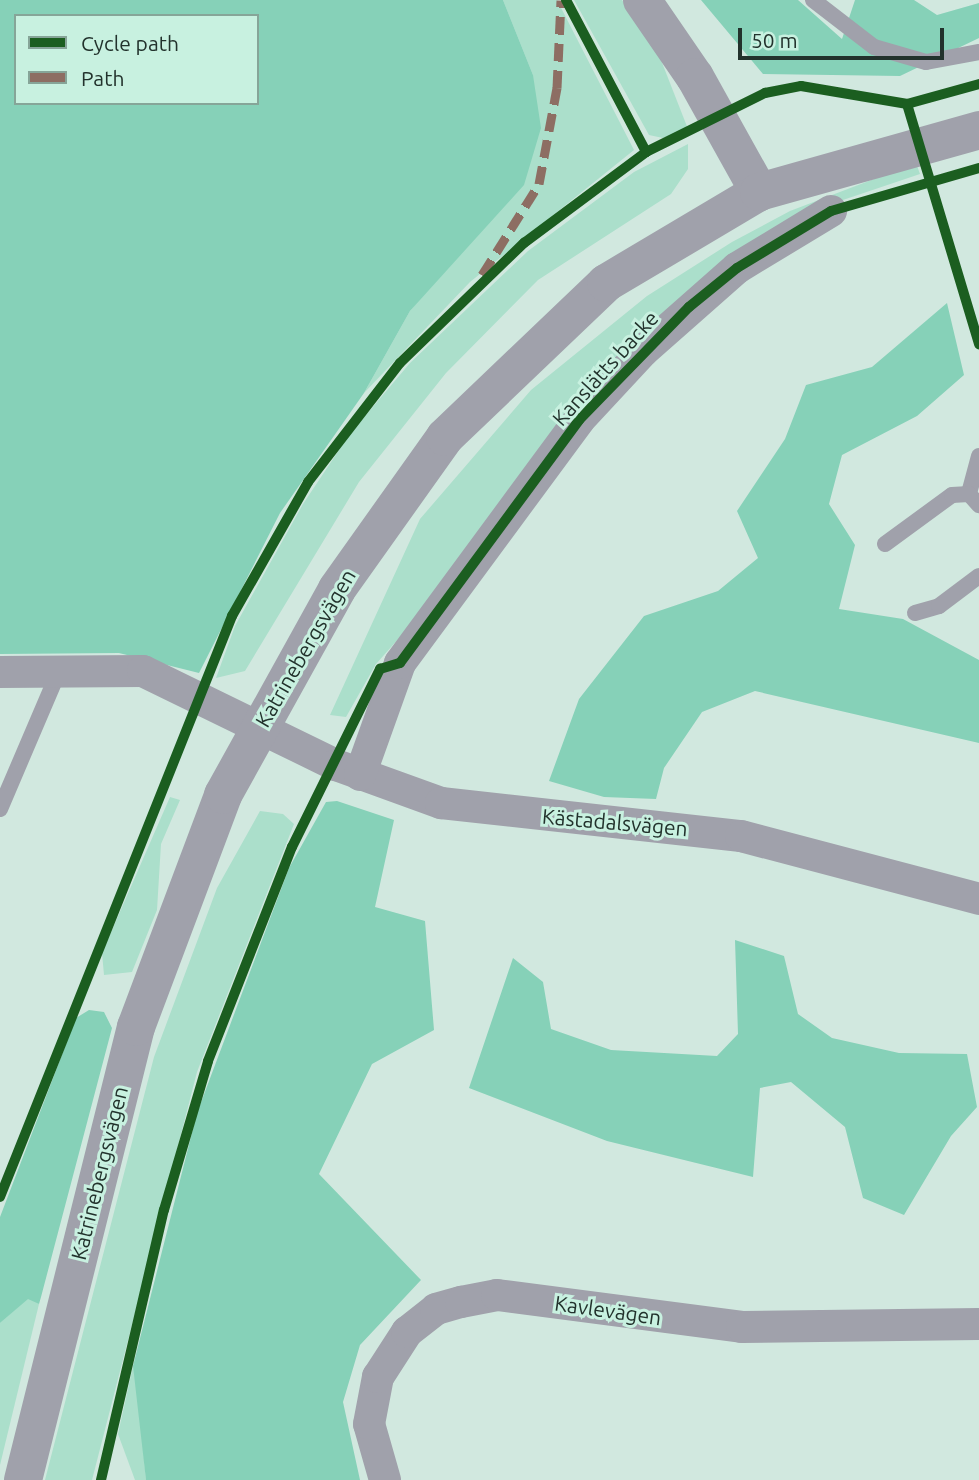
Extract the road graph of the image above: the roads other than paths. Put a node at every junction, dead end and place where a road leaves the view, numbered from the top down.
1 (642, 0) edge
2 (813, 0) edge
3 (979, 52) edge
4 (979, 130) edge
5 (759, 192) junction
6 (831, 211) dead end
7 (979, 456) edge
8 (974, 500) edge
9 (885, 544) dead end
10 (979, 576) edge
11 (915, 614) dead end
12 (59, 671) junction
13 (0, 672) edge
14 (260, 726) junction
15 (360, 775) junction
16 (0, 809) edge
17 (979, 899) edge
18 (979, 1324) edge
19 (23, 1480) edge
20 (385, 1480) edge

1 - 5 street
2 - 3 lane
4 - 5 street, Katrinebergsvägen
5 - 14 street, Katrinebergsvägen
6 - 15 street, Kanslätts backe
7 - 8 lane
8 - 9 lane
10 - 11 lane
12 - 13 street, Kästadalsvägen
12 - 14 street, Kästadalsvägen
12 - 16 lane
14 - 15 street, Kästadalsvägen
14 - 19 street, Katrinebergsvägen
15 - 17 street, Kästadalsvägen
18 - 20 street, Kavlevägen

